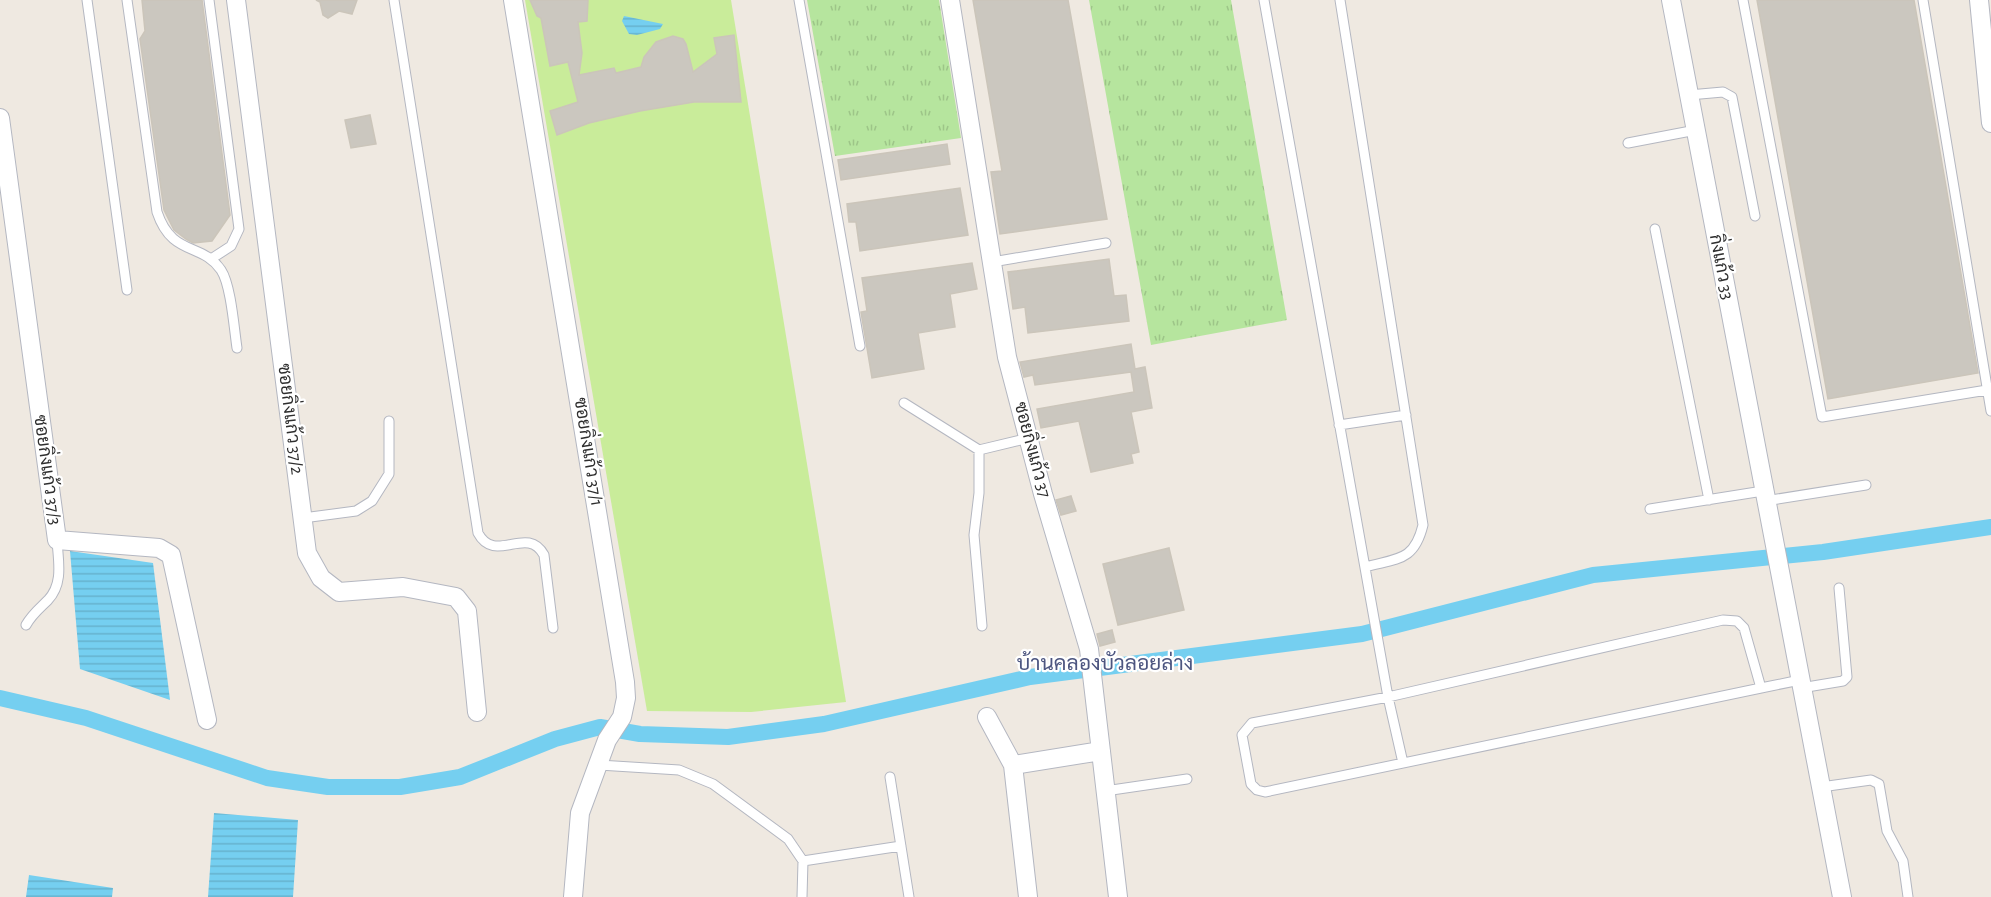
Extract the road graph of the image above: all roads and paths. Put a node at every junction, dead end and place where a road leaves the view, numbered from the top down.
1 (87, 0) edge
2 (127, 0) edge
3 (208, 0) edge
4 (236, 0) edge
5 (394, 0) edge
6 (513, 0) edge
7 (799, 0) edge
8 (950, 0) edge
9 (1264, 0) edge
10 (1340, 0) edge
11 (1671, 0) edge
12 (1743, 0) edge
13 (1923, 0) edge
14 (1979, 0) edge
15 (1689, 96) junction
16 (0, 118) edge
17 (1991, 123) edge
18 (1696, 130) junction
19 (1628, 143) dead end
20 (1755, 216) dead end
21 (1655, 229) dead end
22 (1106, 243) dead end
23 (211, 259) junction
24 (992, 262) junction
25 (127, 290) dead end
26 (860, 346) dead end
27 (237, 348) dead end
28 (1988, 390) junction
29 (904, 403) dead end
30 (1991, 411) edge
31 (1406, 415) junction
32 (389, 421) dead end
33 (1339, 425) junction
34 (1029, 438) junction
35 (979, 450) junction
36 (1866, 485) dead end
37 (1764, 496) junction
38 (1709, 500) junction
39 (1650, 509) dead end
40 (303, 518) junction
41 (57, 540) junction
42 (1365, 567) junction
43 (1839, 588) dead end
44 (26, 625) dead end
45 (982, 626) dead end
46 (553, 628) dead end
47 (1800, 684) junction
48 (1761, 688) junction
49 (1388, 697) junction
50 (477, 712) dead end
51 (987, 717) dead end
52 (207, 720) dead end
53 (1101, 751) junction
54 (1403, 763) junction
55 (599, 765) junction
56 (1013, 765) junction
57 (890, 777) dead end
58 (1187, 779) dead end
59 (1821, 787) junction
60 (1105, 791) junction
61 (901, 846) junction
62 (803, 861) junction
63 (1114, 896) edge
64 (573, 897) edge
65 (802, 897) edge
66 (909, 897) edge
67 (1028, 897) edge
68 (1842, 897) edge
69 (1908, 897) edge

1 - 25 lane
2 - 23 lane
3 - 23 lane
4 - 40 street, ซอยกิ่งแก้ว 37/2
5 - 46 lane
6 - 55 street, ซอยกิ่งแก้ว 37/1
7 - 26 lane
8 - 24 street, ซอยกิ่งแก้ว 37
9 - 33 lane
10 - 31 lane
11 - 15 street, กิ่งแก้ว 33
12 - 28 lane
13 - 28 lane
14 - 17 street
15 - 18 street, กิ่งแก้ว 33
15 - 20 lane
16 - 41 street, ซอยกิ่งแก้ว 37/3
18 - 19 lane
18 - 37 street, กิ่งแก้ว 33
21 - 38 lane
22 - 24 lane
23 - 27 lane
24 - 34 street, ซอยกิ่งแก้ว 37
28 - 30 lane
29 - 35 lane
31 - 33 lane
31 - 42 lane
32 - 40 lane
33 - 42 lane
34 - 35 lane
34 - 53 street, ซอยกิ่งแก้ว 37
35 - 45 lane
36 - 37 lane
37 - 38 lane
37 - 47 street, กิ่งแก้ว 33
38 - 39 lane
40 - 50 street, ซอยกิ่งแก้ว 37/2
41 - 44 lane
41 - 52 street, ซอยกิ่งแก้ว 37/3
42 - 49 lane
43 - 47 lane
47 - 48 lane
47 - 59 street, กิ่งแก้ว 33
48 - 49 lane
48 - 54 lane
49 - 54 lane
49 - 54 lane
51 - 56 street
53 - 56 street
53 - 60 street, ซอยกิ่งแก้ว 37
55 - 62 lane
55 - 64 street, ซอยกิ่งแก้ว 37/1
56 - 67 street
57 - 61 lane
58 - 60 lane
59 - 68 street, กิ่งแก้ว 33
59 - 69 lane
60 - 63 street, ซอยกิ่งแก้ว 37
61 - 62 lane
61 - 66 lane
62 - 65 lane

